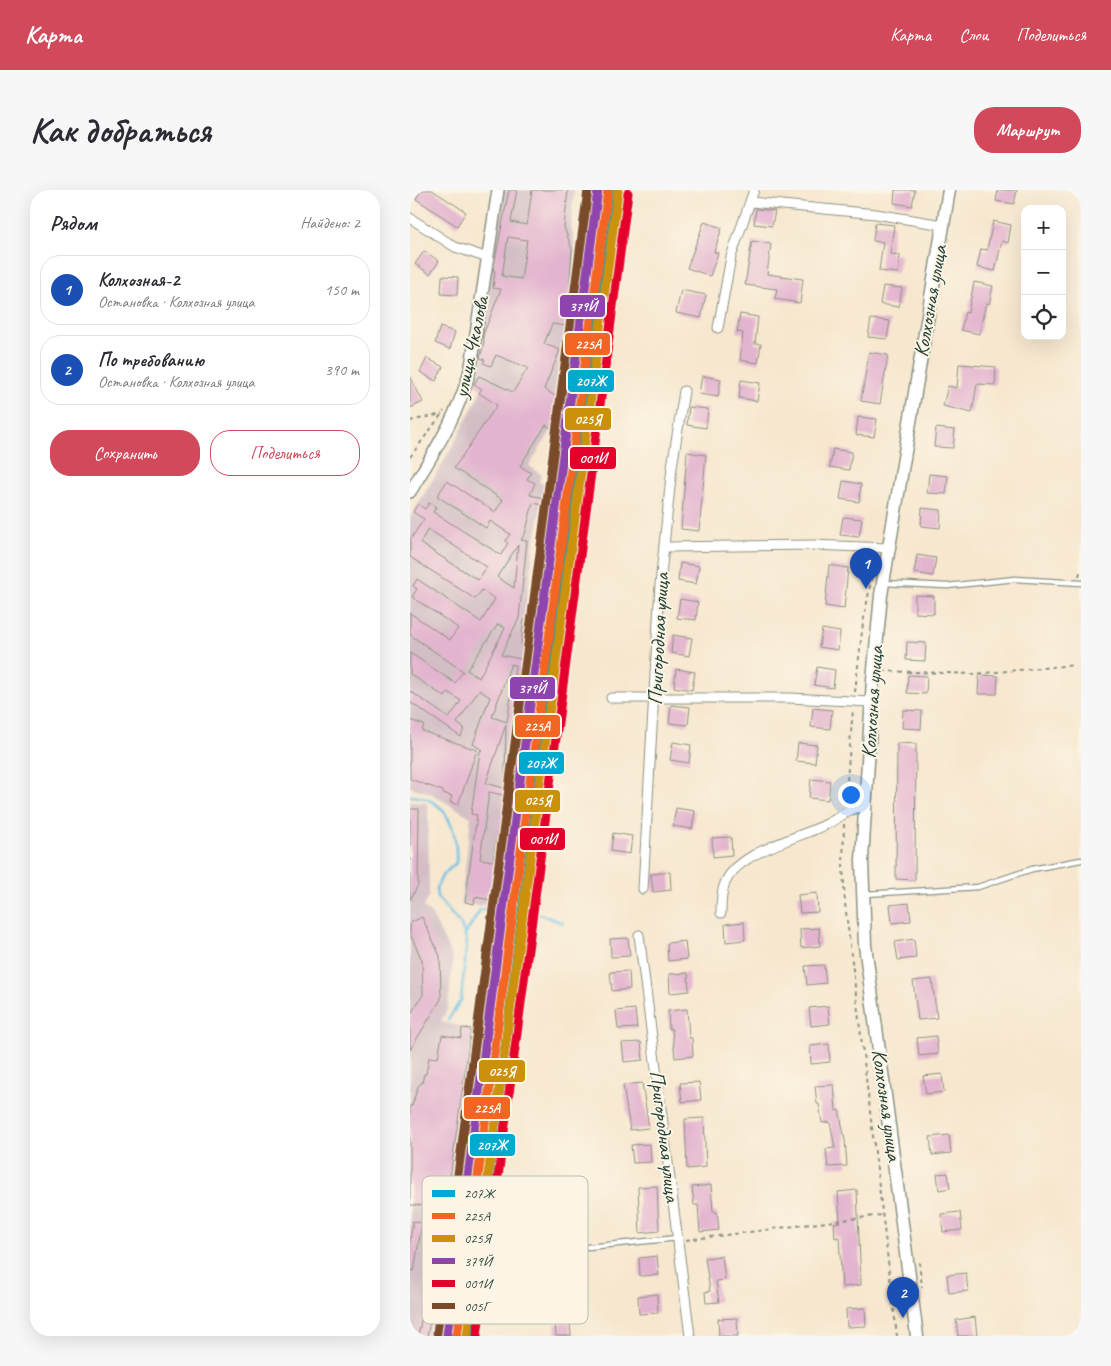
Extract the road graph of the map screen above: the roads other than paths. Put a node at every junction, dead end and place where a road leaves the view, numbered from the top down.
1 (498, 190) edge
2 (754, 190) edge
3 (949, 190) edge
4 (751, 202) junction
5 (410, 218) edge
6 (943, 225) junction
7 (488, 258) junction
8 (718, 328) dead end
9 (684, 391) dead end
10 (410, 492) edge
11 (666, 547) junction
12 (888, 548) junction
13 (884, 578) junction
14 (1081, 583) edge
15 (655, 697) junction
16 (611, 698) dead end
17 (871, 702) junction
18 (865, 805) junction
19 (1081, 860) edge
20 (643, 889) dead end
21 (862, 894) junction
22 (721, 913) dead end
23 (639, 935) dead end
24 (678, 1240) junction
25 (588, 1247) dead end
26 (690, 1336) edge
27 (917, 1336) edge

1 - 7 street, улица Чкалова
2 - 4 street
3 - 6 main road, Колхозная улица
4 - 6 street
4 - 8 street
5 - 7 street
6 - 12 main road, Колхозная улица
7 - 10 street, улица Чкалова
9 - 11 street, Пригородная улица
11 - 12 street
11 - 15 street, Пригородная улица
12 - 13 main road, Колхозная улица
13 - 14 lane
13 - 17 main road, Колхозная улица
15 - 16 street
15 - 17 street
15 - 20 street, Пригородная улица
17 - 18 main road, Колхозная улица
18 - 21 main road, Колхозная улица
18 - 22 street
19 - 21 lane
21 - 27 main road, Колхозная улица
23 - 24 street, Пригородная улица
24 - 25 lane
24 - 26 street, Пригородная улица

